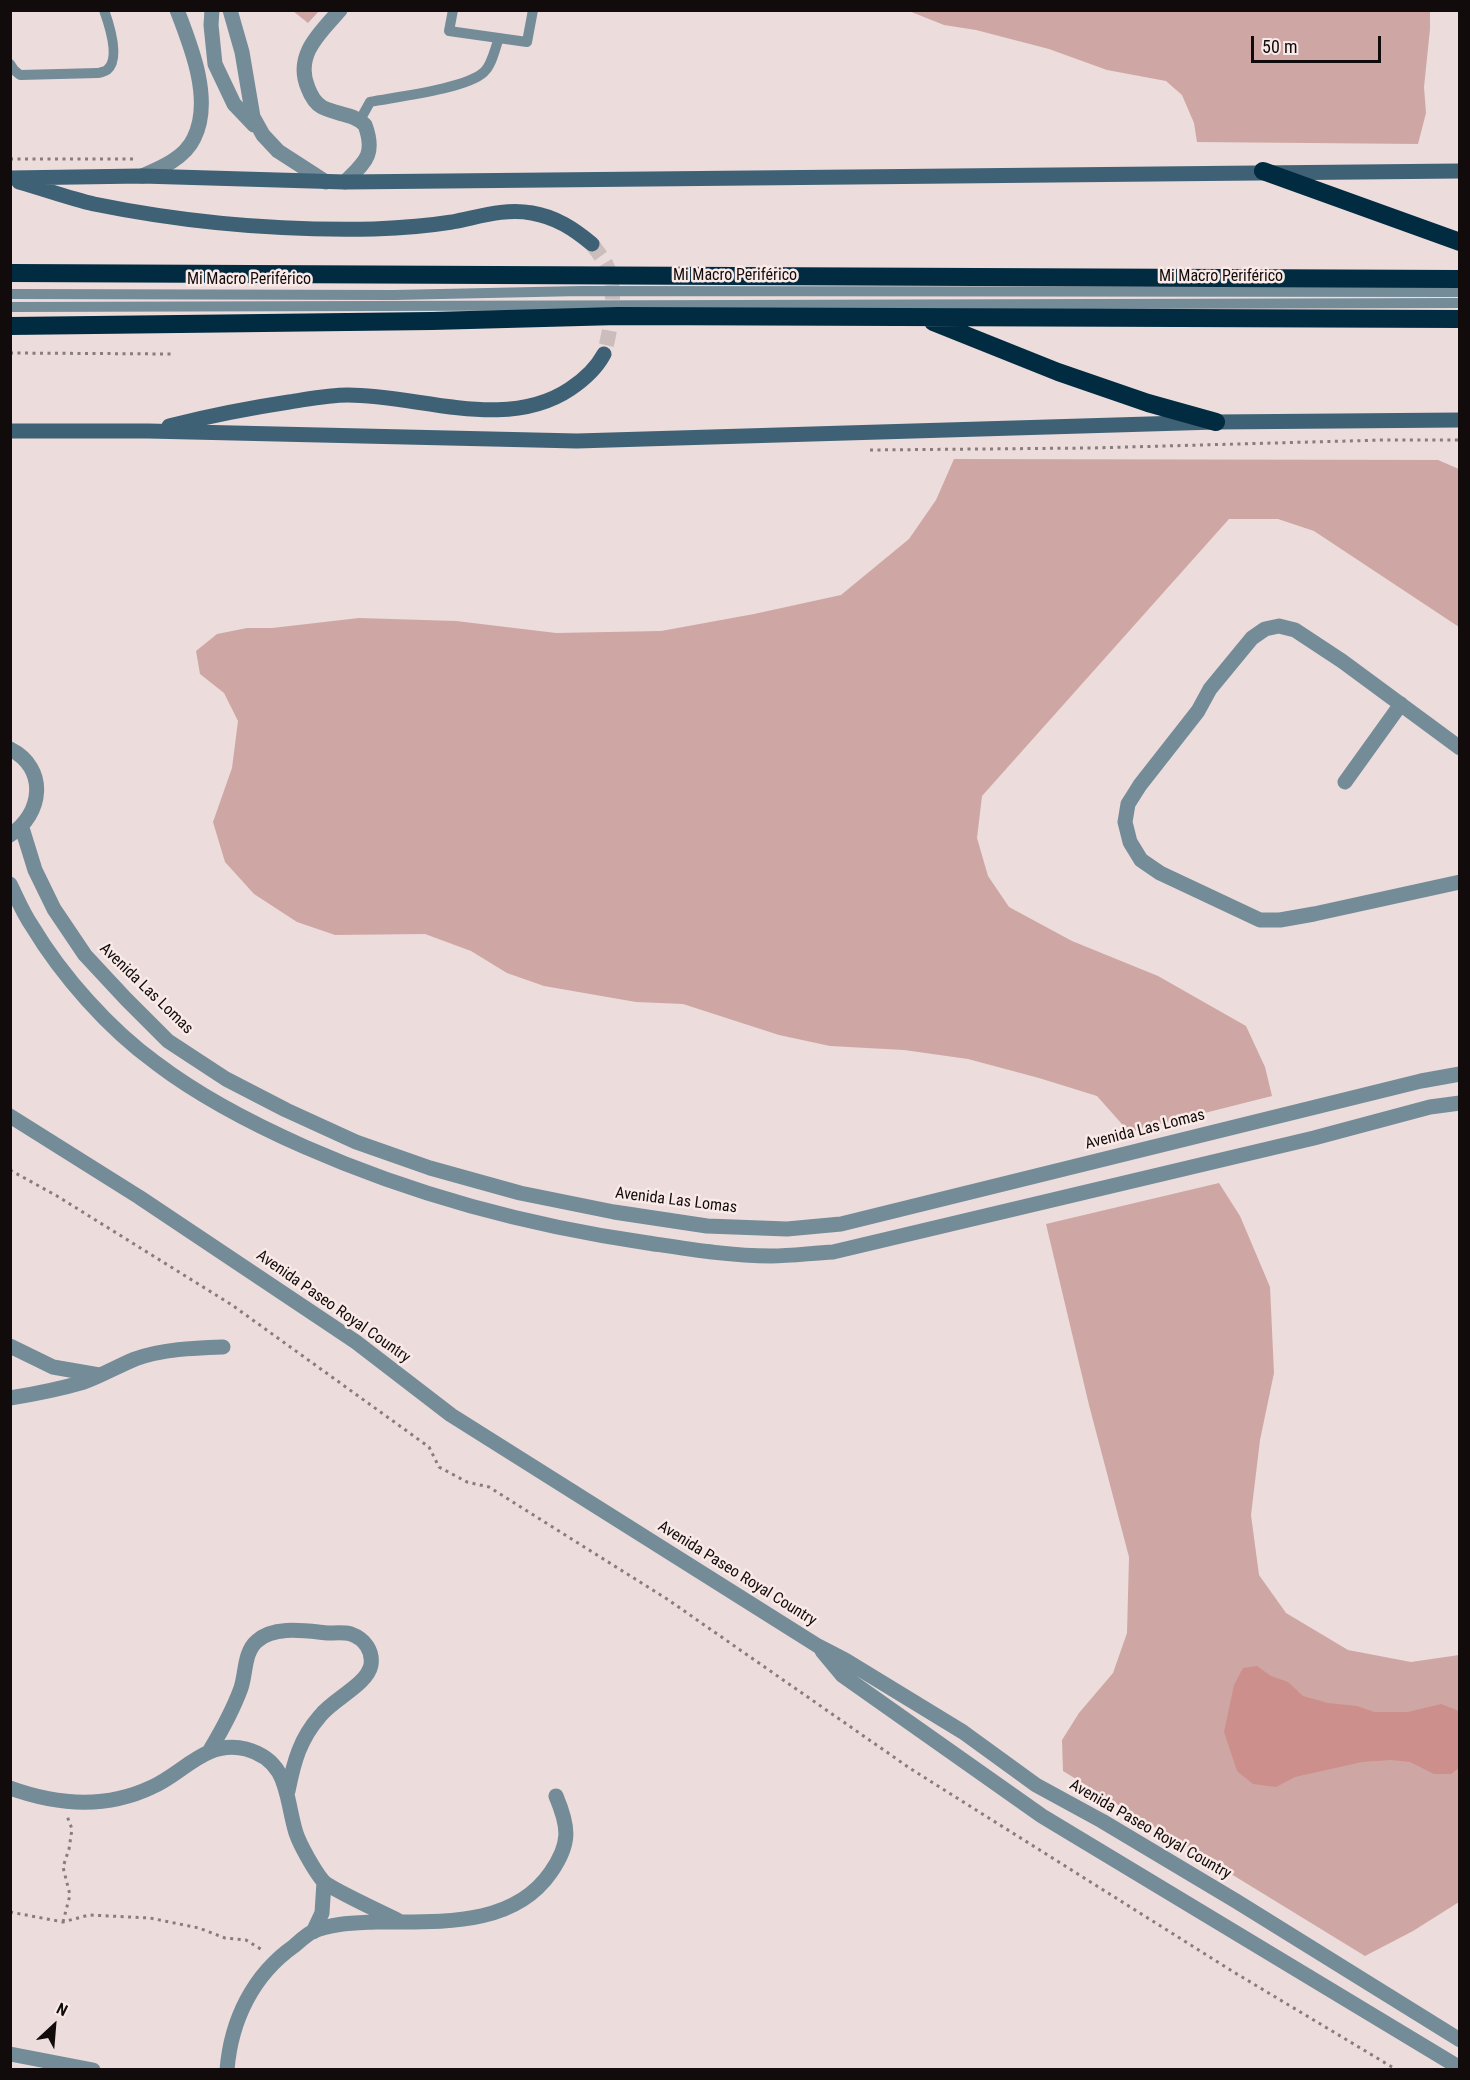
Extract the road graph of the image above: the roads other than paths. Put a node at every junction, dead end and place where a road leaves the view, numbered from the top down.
1 (104, 10) edge
2 (177, 10) edge
3 (212, 10) edge
4 (230, 10) edge
5 (340, 10) edge
6 (453, 10) edge
7 (533, 10) edge
8 (499, 38) junction
9 (10, 64) edge
10 (220, 73) junction
11 (198, 75) junction
12 (360, 120) junction
13 (262, 134) junction
14 (1263, 171) junction
15 (1460, 171) edge
16 (142, 176) junction
17 (10, 178) edge
18 (326, 182) junction
19 (345, 182) junction
20 (1460, 242) edge
21 (591, 244) tunnel mouth
22 (10, 273) edge
23 (1460, 279) edge
24 (1460, 292) edge
25 (10, 294) edge
26 (1460, 303) edge
27 (10, 307) edge
28 (923, 317) junction
29 (1460, 319) edge
30 (10, 326) edge
31 (604, 354) tunnel mouth
32 (1460, 420) edge
33 (1216, 422) junction
34 (10, 431) edge
35 (148, 431) junction
36 (1401, 704) junction
37 (1460, 748) edge
38 (10, 749) edge
39 (1345, 782) dead end
40 (16, 832) edge
41 (1460, 882) edge
42 (10, 884) edge
43 (1460, 1074) edge
44 (1421, 1081) junction
45 (1460, 1103) edge
46 (1430, 1107) junction
47 (10, 1116) edge
48 (10, 1346) edge
49 (223, 1347) dead end
50 (99, 1375) junction
51 (10, 1398) edge
52 (818, 1647) junction
53 (210, 1750) junction
54 (10, 1788) edge
55 (288, 1794) junction
56 (556, 1796) dead end
57 (324, 1882) junction
58 (1264, 1918) junction
59 (401, 1922) junction
60 (313, 1932) junction
61 (1250, 1941) junction
62 (1460, 2040) edge
63 (10, 2054) edge
64 (1460, 2068) edge
65 (93, 2070) edge
66 (227, 2070) edge

1 - 9 lane
2 - 11 street
3 - 10 street
4 - 13 street
5 - 12 street
6 - 8 lane
7 - 8 lane
8 - 12 lane
10 - 11 street
10 - 13 street
11 - 16 street
12 - 19 street
13 - 18 street
14 - 15 main road
14 - 19 main road
14 - 20 highway
16 - 17 main road
16 - 18 main road
17 - 21 main road
18 - 19 main road
22 - 23 highway
24 - 25 lane, Mi Macro Periférico
26 - 27 lane, Mi Macro Periférico
28 - 29 highway
28 - 30 highway
28 - 33 highway
31 - 35 main road
32 - 33 main road
33 - 35 main road
34 - 35 main road
36 - 37 street
36 - 39 street
36 - 41 street
38 - 40 street
40 - 44 street, Avenida Las Lomas
42 - 46 street
43 - 44 street, Avenida Las Lomas
44 - 46 street
45 - 46 street
47 - 52 street, Avenida Paseo Royal Country
48 - 50 street
49 - 50 street
50 - 51 street
52 - 58 street, Avenida Paseo Royal Country
52 - 61 street
53 - 54 street
53 - 55 street
53 - 55 street
55 - 57 street
56 - 59 street
57 - 59 street
57 - 60 street
58 - 61 street
58 - 62 street, Avenida Paseo Royal Country
59 - 60 street
60 - 66 street
61 - 64 street
63 - 65 street

